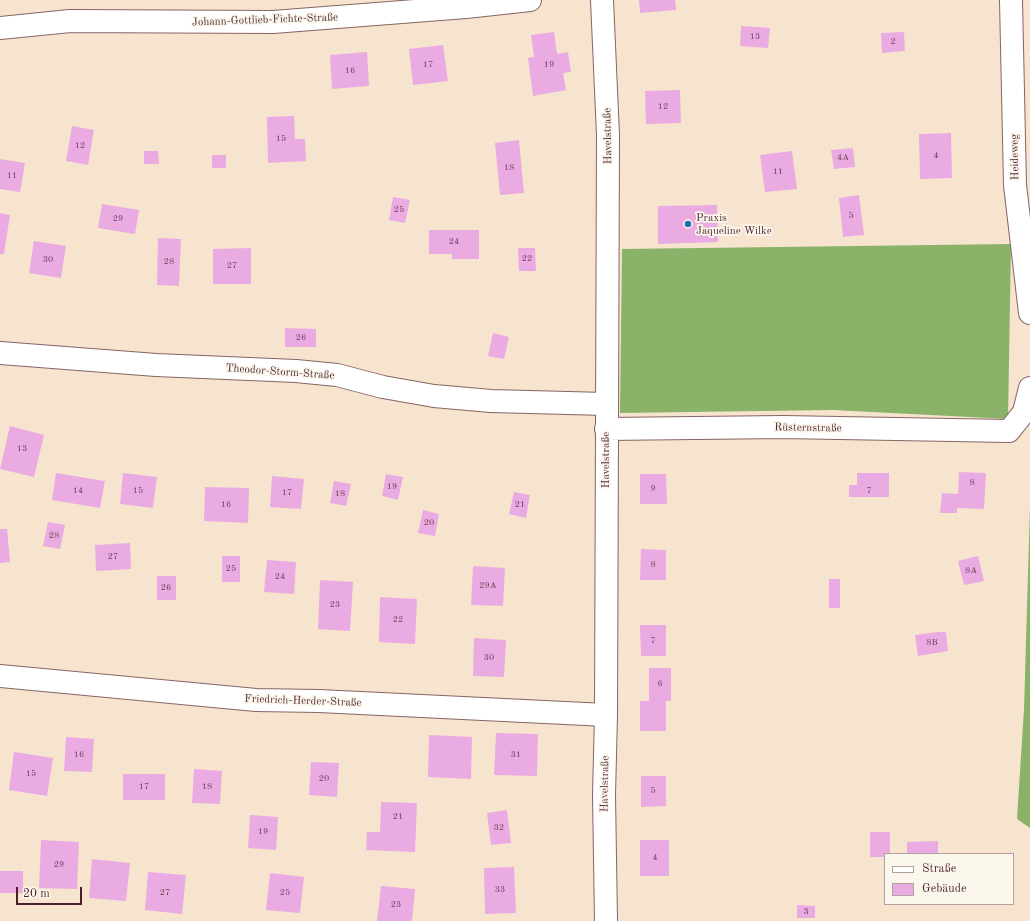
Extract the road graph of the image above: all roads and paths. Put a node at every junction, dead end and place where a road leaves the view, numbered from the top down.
1 (530, 0) edge
2 (602, 0) edge
3 (1011, 0) edge
4 (0, 28) edge
5 (1030, 313) edge
6 (0, 353) edge
7 (1030, 388) edge
8 (606, 404) junction
9 (606, 429) junction
10 (0, 676) edge
11 (606, 714) junction
12 (606, 921) edge

1 - 4 street, Johann-Gottlieb-Fichte-Straße
2 - 8 street, Havelstraße
3 - 5 street, Heideweg
6 - 8 street, Theodor-Storm-Straße
7 - 9 street, Rüsternstraße
8 - 9 street, Havelstraße
9 - 11 street, Havelstraße
10 - 11 street, Friedrich-Herder-Straße
11 - 12 street, Havelstraße

